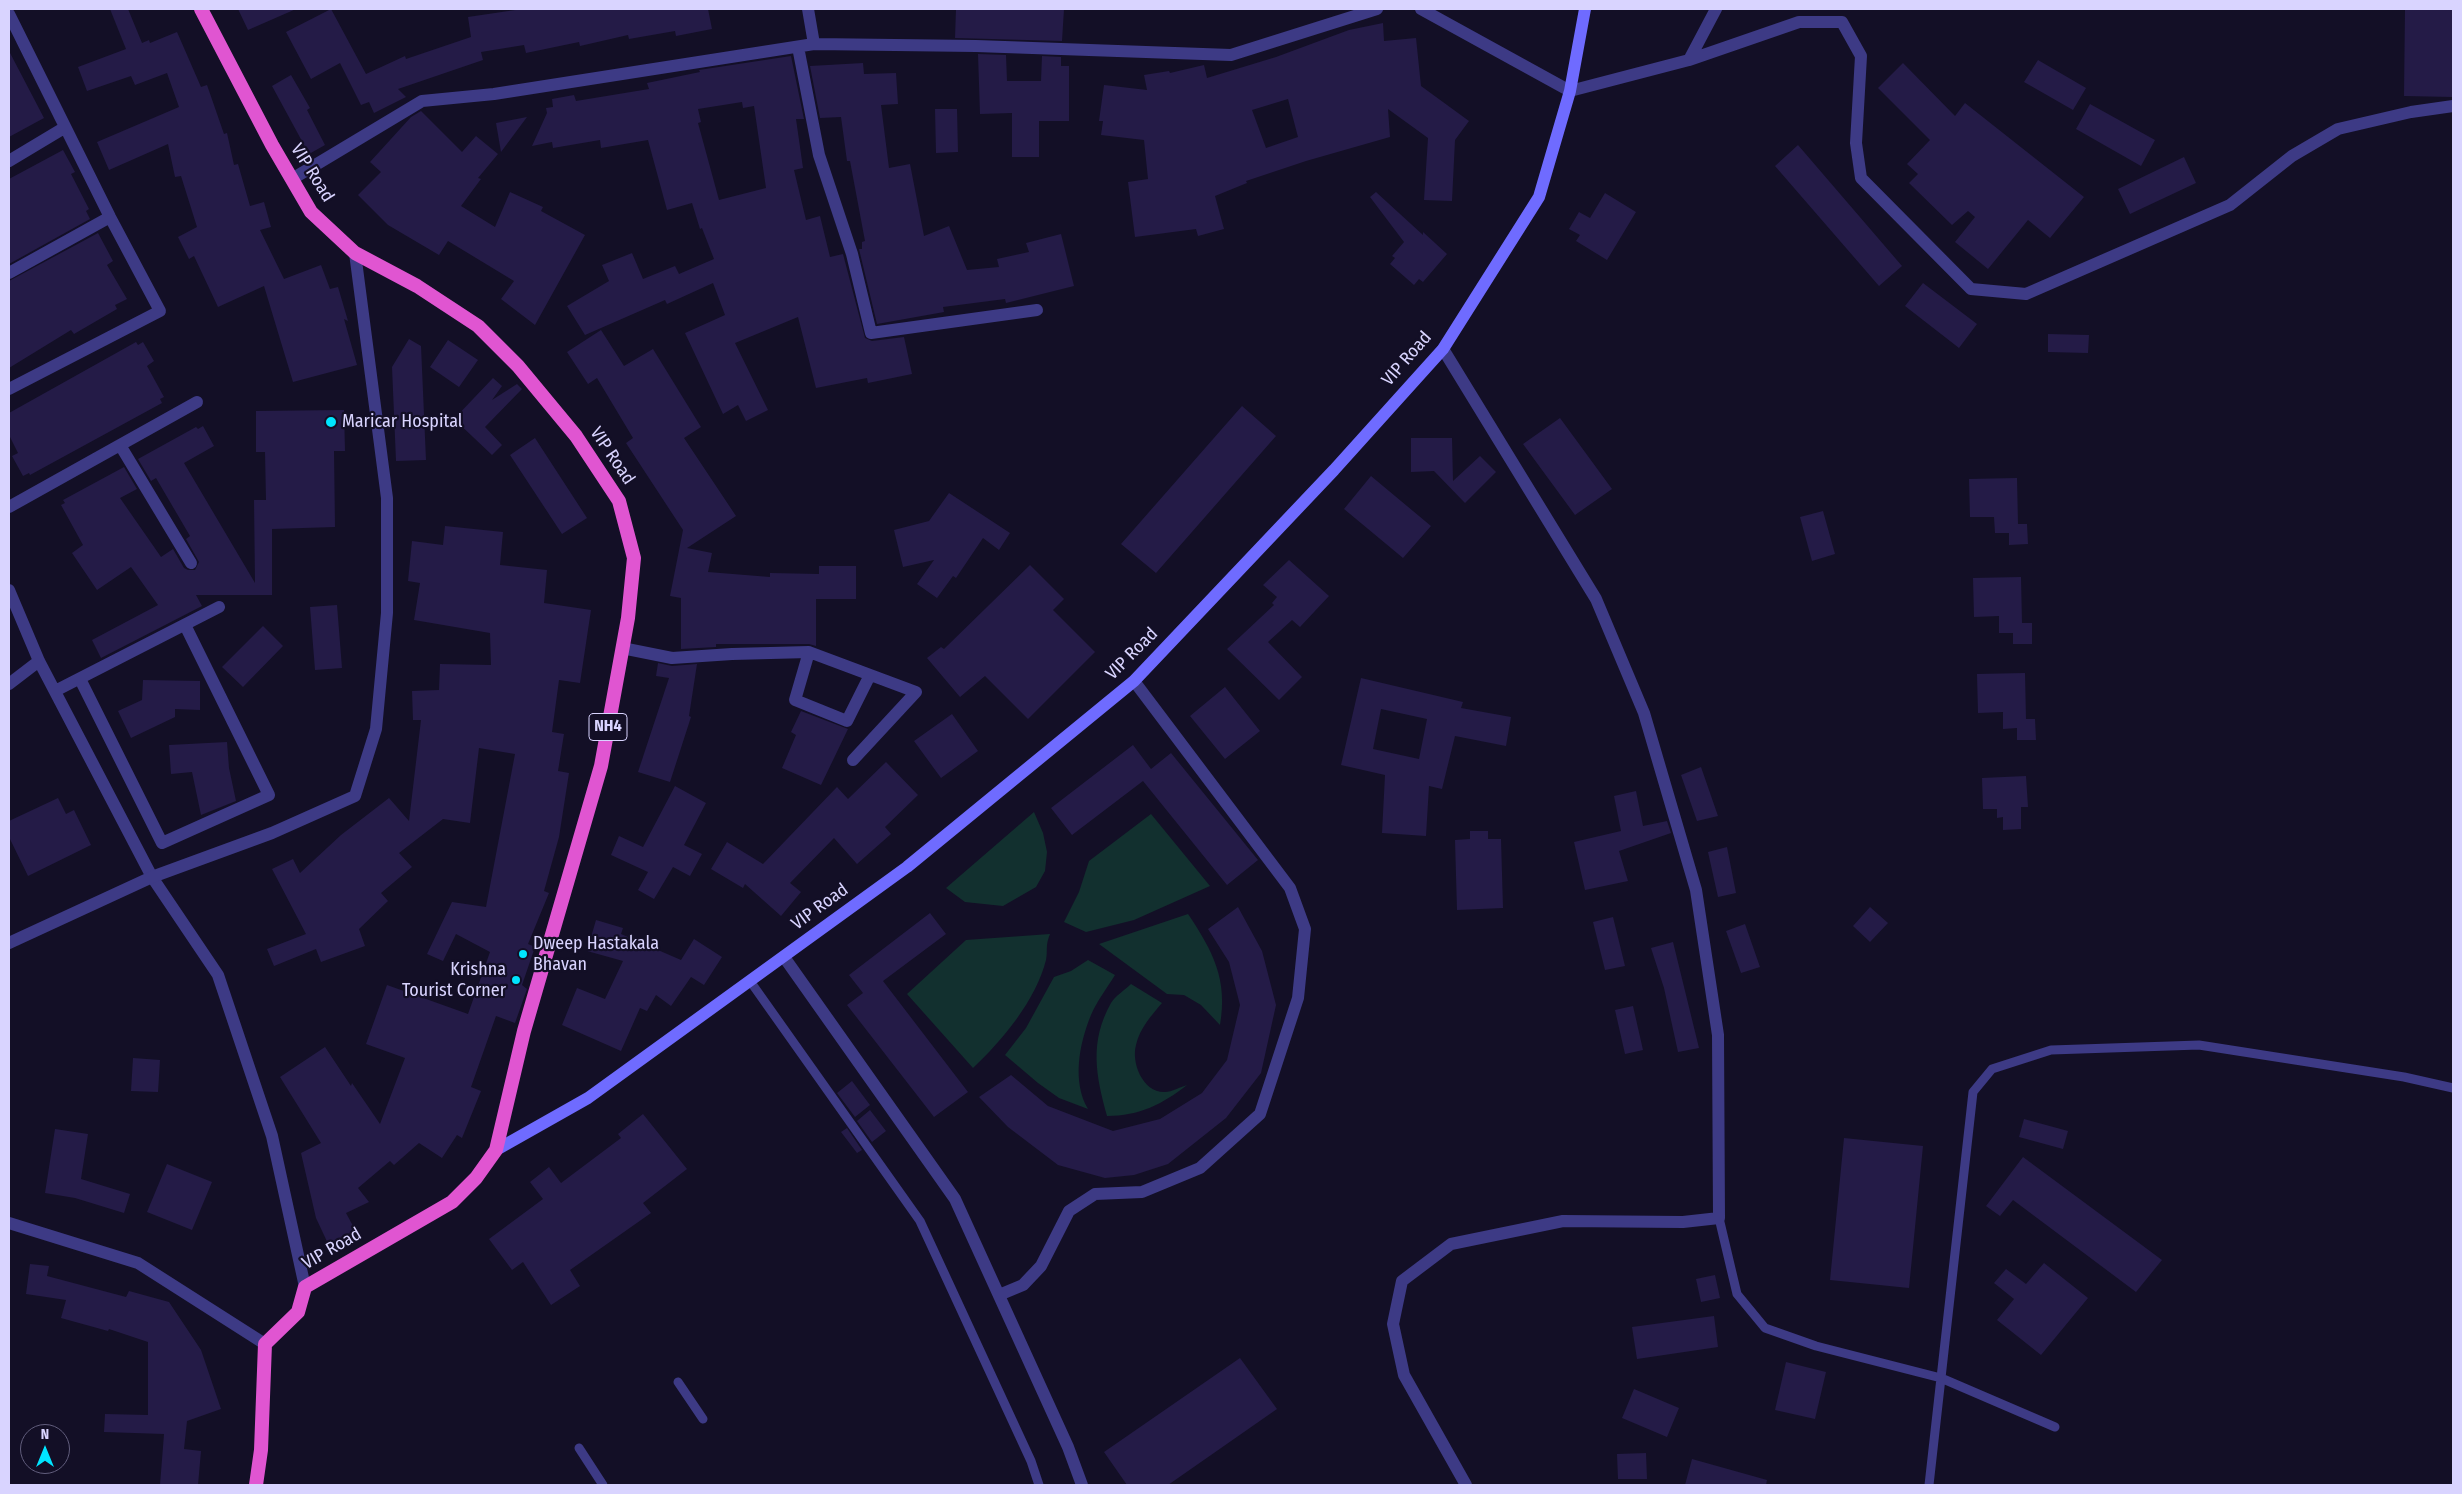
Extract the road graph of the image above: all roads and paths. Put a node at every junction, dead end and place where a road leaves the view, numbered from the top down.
1 (201, 9) edge
2 (808, 9) edge
3 (1377, 9) edge
4 (1420, 9) edge
5 (1585, 9) edge
6 (1716, 9) edge
7 (9, 14) edge
8 (814, 44) junction
9 (798, 47) junction
10 (1689, 60) junction
11 (1570, 92) junction
12 (2453, 106) edge
13 (64, 128) junction
14 (9, 161) edge
15 (292, 179) junction
16 (110, 217) junction
17 (355, 253) junction
18 (9, 273) edge
19 (1037, 310) dead end
20 (1443, 349) junction
21 (9, 390) edge
22 (197, 402) dead end
23 (120, 445) junction
24 (9, 507) edge
25 (191, 563) dead end
26 (9, 590) edge
27 (219, 608) dead end
28 (185, 625) junction
29 (622, 648) junction
30 (809, 652) junction
31 (39, 660) junction
32 (870, 675) junction
33 (80, 678) junction
34 (1134, 682) junction
35 (9, 684) edge
36 (55, 691) junction
37 (854, 760) dead end
38 (152, 877) junction
39 (9, 943) edge
40 (784, 957) junction
41 (750, 981) junction
42 (2453, 1088) edge
43 (496, 1150) junction
44 (1719, 1218) junction
45 (9, 1223) edge
46 (305, 1287) junction
47 (999, 1295) junction
48 (265, 1344) junction
49 (1941, 1378) junction
50 (678, 1382) dead end
51 (703, 1419) dead end
52 (2055, 1427) dead end
53 (579, 1448) dead end
54 (256, 1485) edge
55 (603, 1485) edge
56 (1039, 1485) edge
57 (1082, 1485) edge
58 (1466, 1485) edge
59 (1929, 1485) edge

1 - 15 highway, VIP Road / NH4
2 - 8 street
3 - 8 street
4 - 11 street
5 - 11 main road, VIP Road
6 - 10 street
7 - 13 street
8 - 9 street
9 - 15 street
9 - 19 street
10 - 11 street
10 - 12 street
11 - 20 main road, VIP Road
13 - 14 street
13 - 16 street
15 - 17 highway, VIP Road / NH4
16 - 18 street
16 - 21 street
17 - 29 highway, VIP Road / NH4
17 - 38 street
20 - 34 main road, VIP Road
20 - 44 street
22 - 23 street
23 - 24 street
23 - 25 street
26 - 31 street
27 - 28 street
28 - 33 street
28 - 33 street
29 - 30 street
29 - 43 highway, VIP Road / NH4
30 - 32 street
30 - 32 street
31 - 35 street
31 - 36 street
32 - 37 street
33 - 36 street
34 - 40 main road, VIP Road
34 - 47 street
36 - 38 street
38 - 39 street
38 - 46 street
40 - 41 main road, VIP Road
40 - 47 street
41 - 43 main road, VIP Road
41 - 56 lane
42 - 49 lane
43 - 46 highway, VIP Road / NH4
44 - 49 lane
44 - 58 street
45 - 48 street
46 - 48 highway, VIP Road
47 - 57 street
48 - 54 highway
49 - 52 lane
49 - 59 lane
50 - 51 lane
53 - 55 lane

